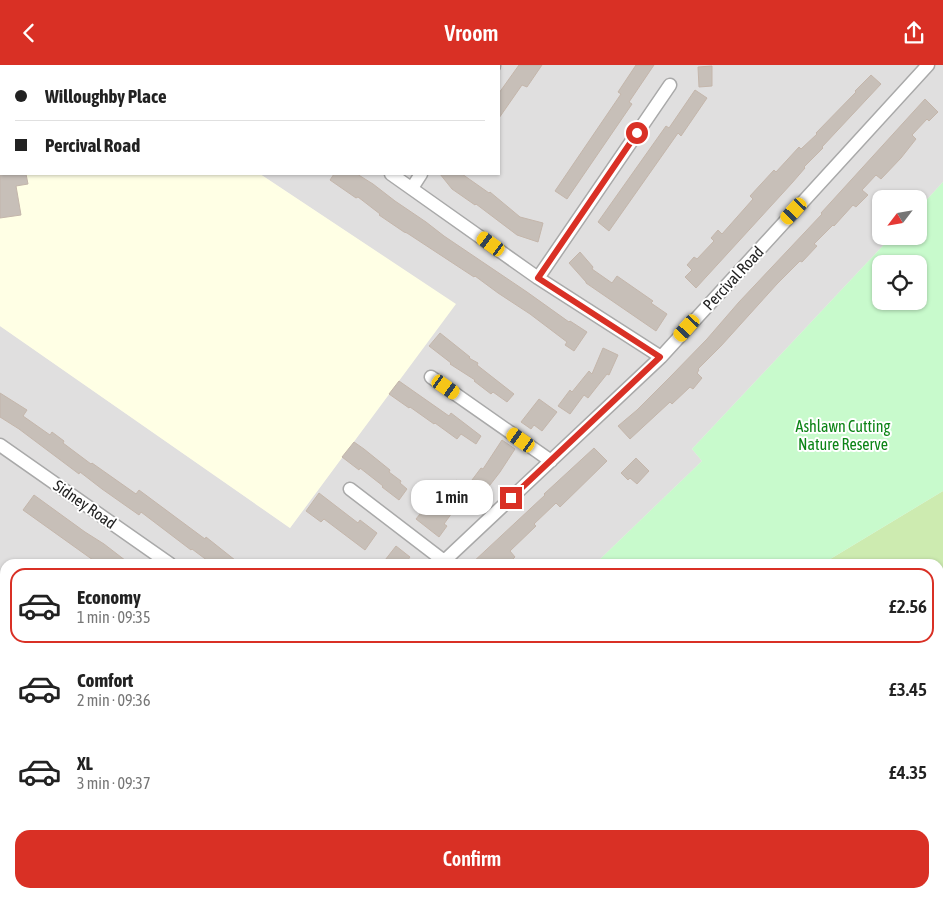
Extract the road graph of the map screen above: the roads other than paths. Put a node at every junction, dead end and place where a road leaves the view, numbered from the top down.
1 (928, 65) edge
2 (670, 85) dead end
3 (392, 175) edge
4 (420, 175) edge
5 (412, 188) junction
6 (538, 278) junction
7 (660, 357) junction
8 (431, 377) dead end
9 (0, 445) edge
10 (551, 461) junction
11 (350, 489) dead end
12 (163, 559) edge
13 (439, 559) edge
14 (446, 559) edge

1 - 7 street, Percival Road
2 - 6 street
3 - 5 street
4 - 5 street
5 - 6 street
6 - 7 street
7 - 10 street, Percival Road
8 - 10 street
9 - 12 street, Sidney Road
10 - 14 street, Percival Road
11 - 13 street

